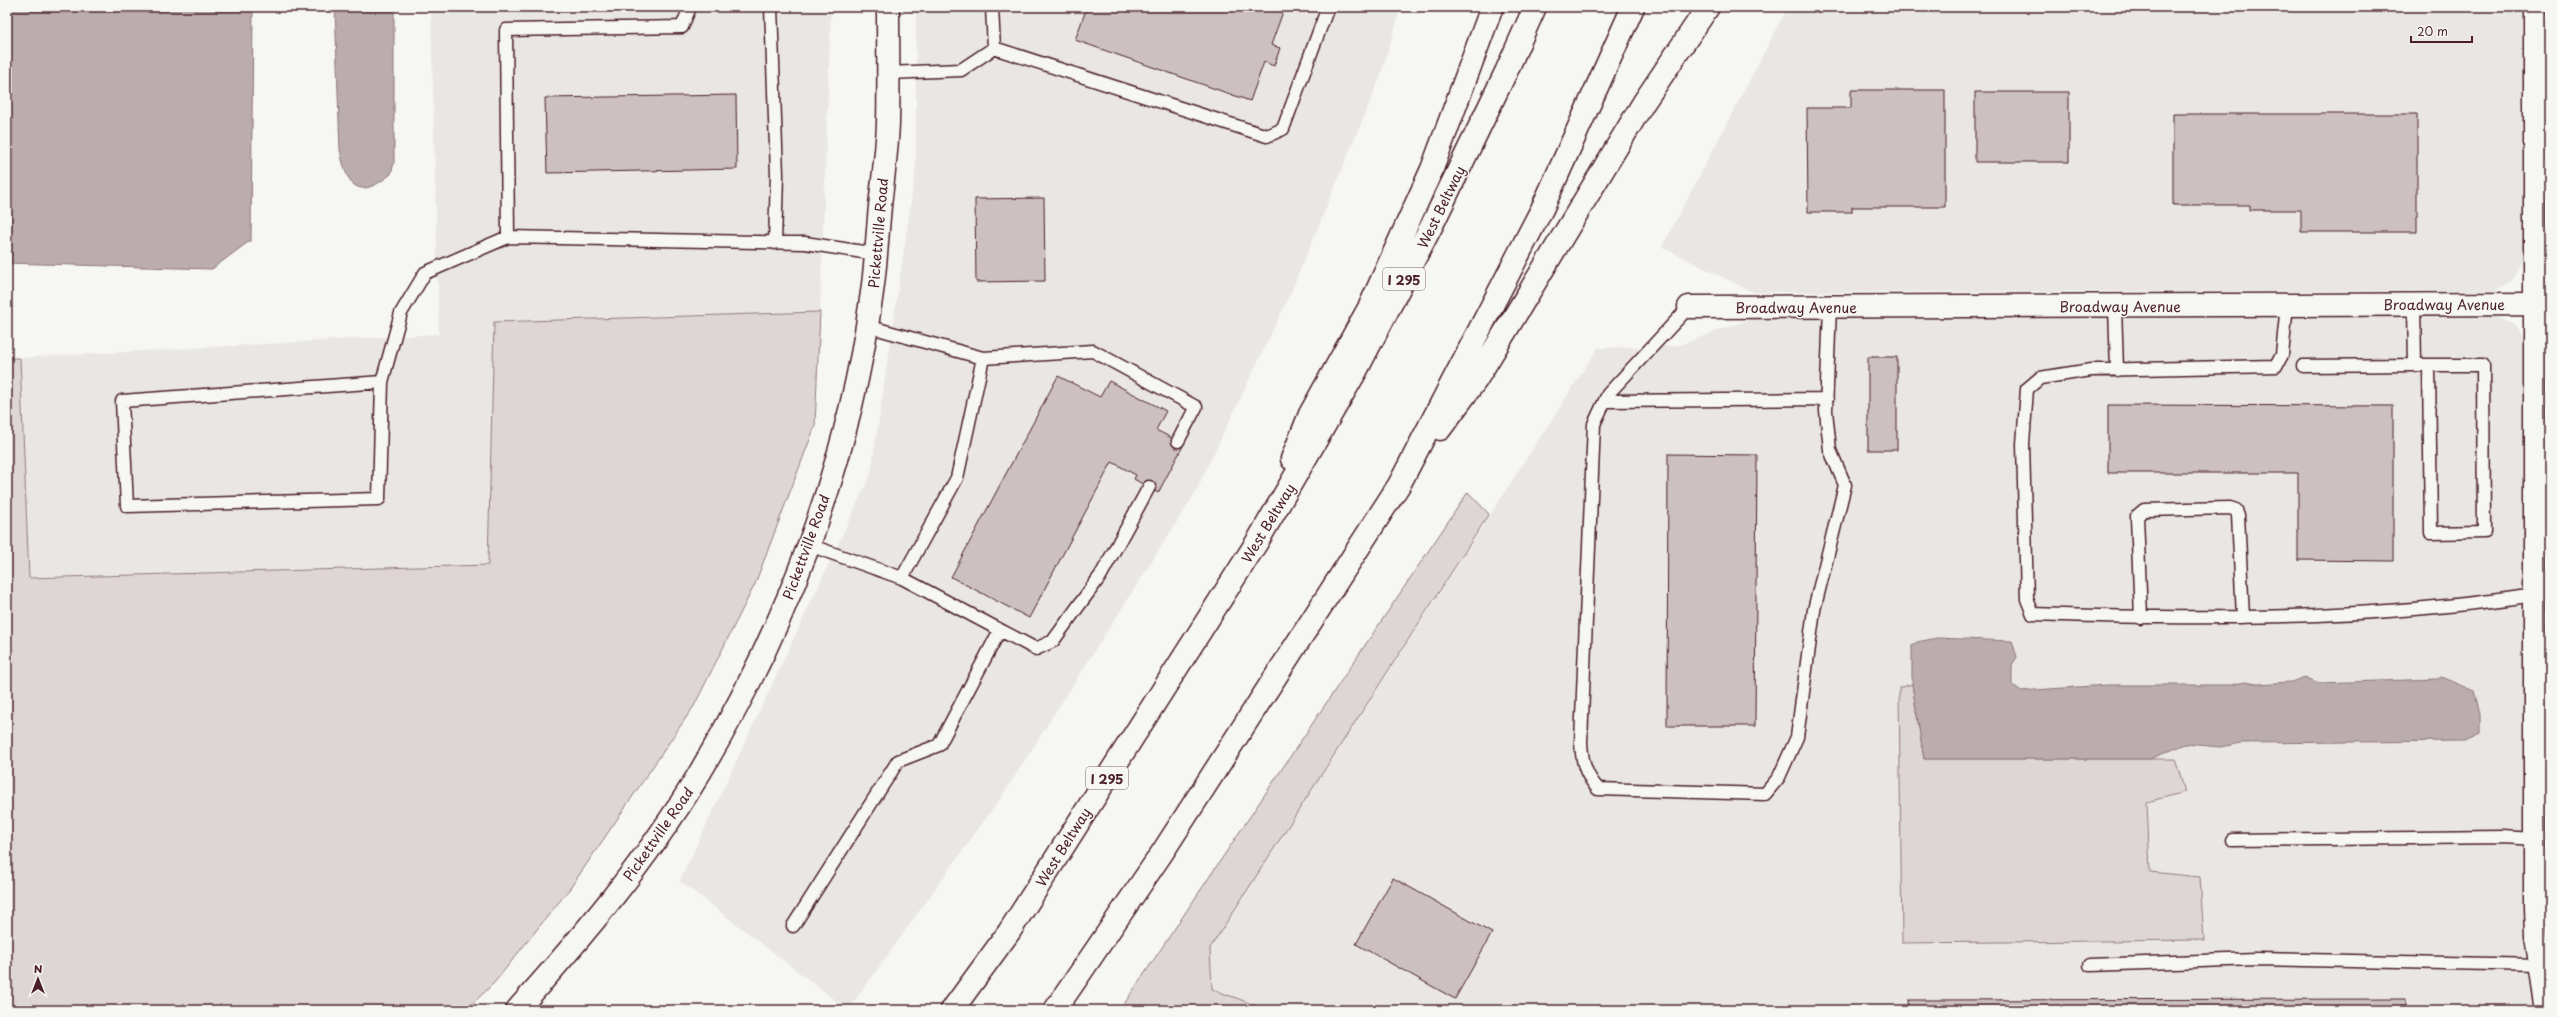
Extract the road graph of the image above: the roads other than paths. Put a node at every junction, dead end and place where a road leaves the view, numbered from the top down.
1 (690, 7) edge
2 (771, 7) edge
3 (888, 7) edge
4 (992, 7) edge
5 (1328, 7) edge
6 (1492, 7) edge
7 (1535, 7) edge
8 (1633, 7) edge
9 (1708, 7) edge
10 (2535, 7) edge
11 (994, 48) junction
12 (888, 73) junction
13 (2543, 168) edge
14 (508, 237) junction
15 (775, 243) junction
16 (876, 254) junction
17 (2414, 304) junction
18 (2542, 304) edge
19 (2286, 305) junction
20 (2115, 306) junction
21 (1689, 307) joint
22 (1830, 307) junction
23 (867, 326) junction
24 (983, 358) junction
25 (2415, 365) junction
26 (2429, 365) junction
27 (2303, 366) dead end
28 (2117, 370) junction
29 (382, 382) junction
30 (1827, 399) junction
31 (1605, 401) junction
32 (1178, 441) dead end
33 (2543, 480) edge
34 (1399, 485) junction
35 (1149, 488) dead end
36 (1257, 542) junction
37 (809, 545) junction
38 (902, 578) junction
39 (2535, 594) junction
40 (2243, 617) junction
41 (2141, 618) junction
42 (1000, 630) junction
43 (2535, 839) junction
44 (2232, 840) dead end
45 (2543, 908) edge
46 (793, 926) dead end
47 (2090, 965) dead end
48 (2540, 965) junction
49 (2548, 1008) edge
50 (517, 1010) edge
51 (952, 1010) edge
52 (1055, 1010) edge

1 - 14 lane
2 - 15 lane
3 - 12 main road, Pickettville Road
4 - 11 lane
5 - 11 lane
6 - 36 main road
7 - 36 main road, West Beltway / I 295
8 - 34 main road
9 - 34 main road
10 - 13 main road
11 - 12 lane
12 - 16 main road, Pickettville Road
13 - 18 main road
14 - 15 lane
14 - 29 lane
15 - 16 lane
16 - 23 main road, Pickettville Road
17 - 18 main road, Broadway Avenue
17 - 19 main road, Broadway Avenue
17 - 25 lane
18 - 33 main road
19 - 20 main road, Broadway Avenue
19 - 28 lane
20 - 22 main road, Broadway Avenue
20 - 28 lane
21 - 22 main road, Broadway Avenue
21 - 31 lane
22 - 30 lane
23 - 24 lane
23 - 37 main road, Pickettville Road
24 - 32 lane
24 - 38 lane
25 - 26 lane
25 - 27 lane
26 - 26 lane
28 - 41 lane
29 - 29 lane
30 - 31 lane
30 - 31 lane
33 - 39 main road
34 - 52 main road
35 - 42 lane
36 - 51 main road, West Beltway / I 295
37 - 38 lane
37 - 50 main road, Pickettville Road
38 - 42 lane
39 - 40 lane
39 - 43 main road
40 - 41 lane
40 - 41 lane
42 - 46 lane
43 - 44 lane
43 - 45 main road
45 - 48 main road
47 - 48 lane
48 - 49 main road

